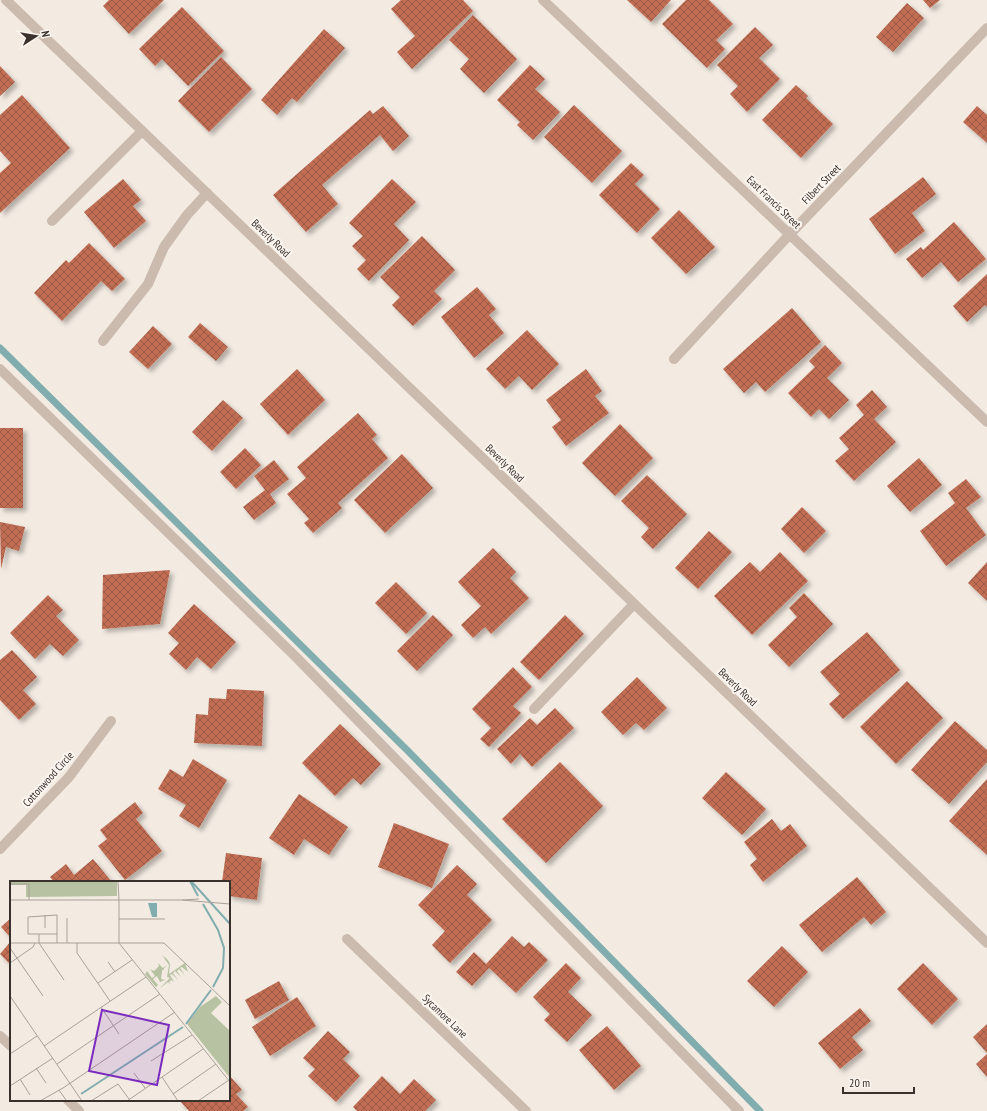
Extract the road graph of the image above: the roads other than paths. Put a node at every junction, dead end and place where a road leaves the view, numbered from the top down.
1 (6, 0) edge
2 (543, 0) edge
3 (987, 28) edge
4 (142, 131) junction
5 (207, 193) junction
6 (52, 221) dead end
7 (790, 234) junction
8 (103, 341) dead end
9 (674, 359) dead end
10 (0, 369) edge
11 (987, 422) edge
12 (634, 604) junction
13 (534, 709) dead end
14 (111, 721) dead end
15 (0, 849) edge
16 (347, 939) dead end
17 (987, 943) edge
18 (0, 1036) edge
19 (10, 1045) edge
20 (69, 1101) edge
21 (79, 1111) edge
22 (526, 1111) edge
23 (739, 1111) edge

1 - 4 street, Beverly Road
2 - 7 street, East Francis Street
3 - 7 street, Filbert Street
4 - 5 street, Beverly Road
4 - 6 street
5 - 8 street
5 - 12 street, Beverly Road
7 - 9 street, Filbert Street
7 - 11 street, East Francis Street
10 - 23 street
12 - 13 street
12 - 17 street, Beverly Road
14 - 15 street, Cottonwood Circle
16 - 22 street, Sycamore Lane
18 - 19 street
20 - 21 street

